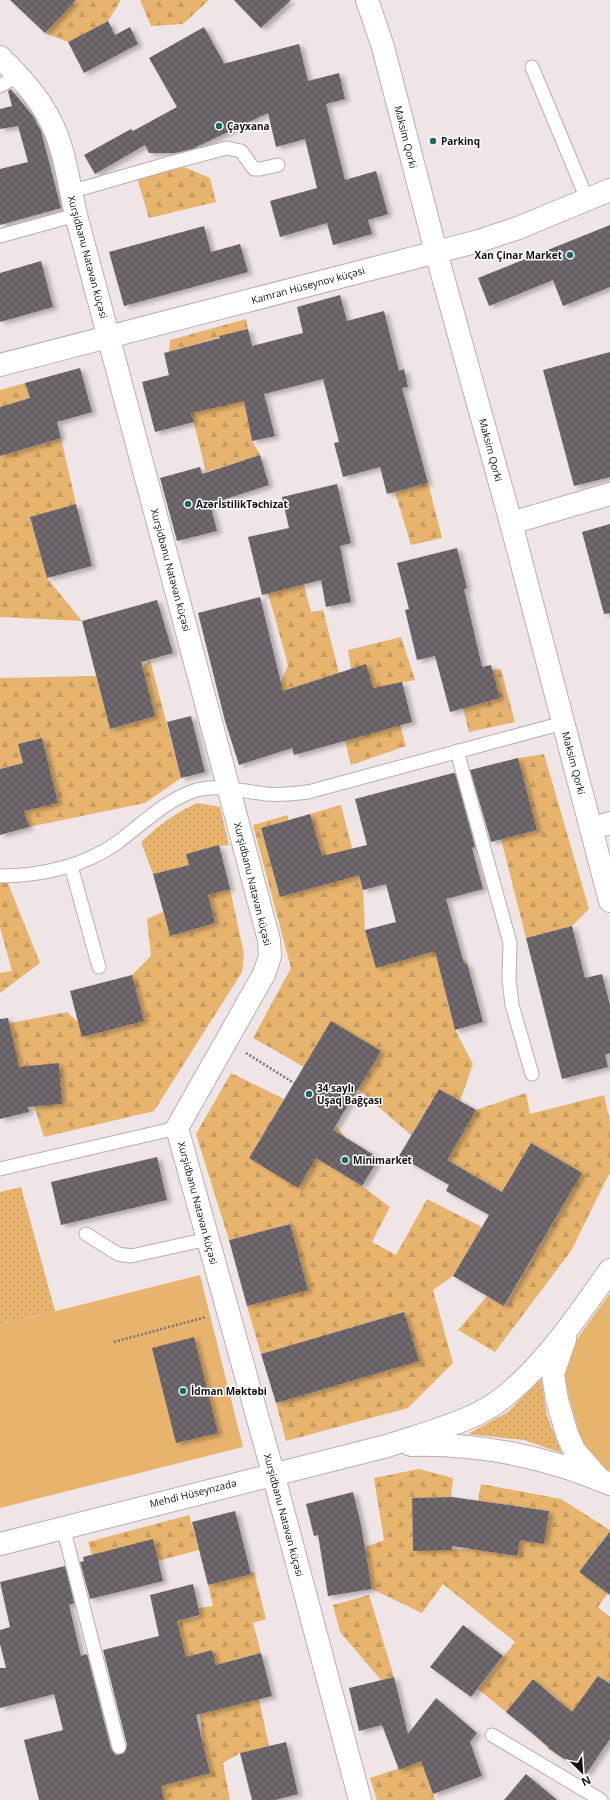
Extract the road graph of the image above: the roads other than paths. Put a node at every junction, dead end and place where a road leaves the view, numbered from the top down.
1 (367, 0) edge
2 (0, 57) edge
3 (532, 67) dead end
4 (18, 75) junction
5 (0, 86) edge
6 (278, 165) dead end
7 (610, 190) edge
8 (70, 192) junction
9 (587, 199) junction
10 (76, 215) junction
11 (0, 236) edge
12 (436, 252) junction
13 (109, 337) junction
14 (0, 365) edge
15 (610, 494) edge
16 (511, 524) junction
17 (563, 723) junction
18 (457, 751) junction
19 (228, 789) junction
20 (601, 826) edge
21 (71, 866) junction
22 (0, 876) edge
23 (610, 902) edge
24 (99, 967) dead end
25 (532, 1074) dead end
26 (177, 1128) junction
27 (0, 1169) edge
28 (86, 1234) dead end
29 (208, 1239) junction
30 (610, 1270) edge
31 (580, 1312) junction
32 (388, 1446) junction
33 (273, 1473) junction
34 (605, 1482) edge
35 (63, 1527) junction
36 (0, 1544) edge
37 (492, 1735) dead end
38 (119, 1747) dead end
39 (360, 1800) edge
40 (601, 1800) edge

1 - 12 street, Maksim Qorki
2 - 4 street, Xurşidbanu Natəvan küçəsi
3 - 9 lane
4 - 5 lane
4 - 8 street, Xurşidbanu Natəvan küçəsi
6 - 8 lane
7 - 9 street, Kamran Hüseynov küçəsi
8 - 10 street, Xurşidbanu Natəvan küçəsi
9 - 12 street, Kamran Hüseynov küçəsi
10 - 11 lane
10 - 13 street, Xurşidbanu Natəvan küçəsi
12 - 13 street, Kamran Hüseynov küçəsi
12 - 16 street, Maksim Qorki
13 - 14 street, Kamran Hüseynov küçəsi
13 - 19 street, Xurşidbanu Natəvan küçəsi
15 - 16 street
16 - 17 street, Maksim Qorki
17 - 18 lane
17 - 20 street, Maksim Qorki
18 - 19 lane
18 - 25 lane
19 - 21 lane
19 - 26 street, Xurşidbanu Natəvan küçəsi
20 - 23 street, Maksim Qorki
21 - 22 lane
21 - 24 lane
26 - 27 lane
26 - 29 street, Xurşidbanu Natəvan küçəsi
28 - 29 lane
29 - 33 street, Xurşidbanu Natəvan küçəsi
30 - 31 street
31 - 32 street
31 - 34 street
32 - 33 street, Mehdi Hüseynzadə
32 - 34 street
33 - 35 street, Mehdi Hüseynzadə
33 - 39 street, Xurşidbanu Natəvan küçəsi
35 - 36 street, Mehdi Hüseynzadə
35 - 38 lane
37 - 40 lane

